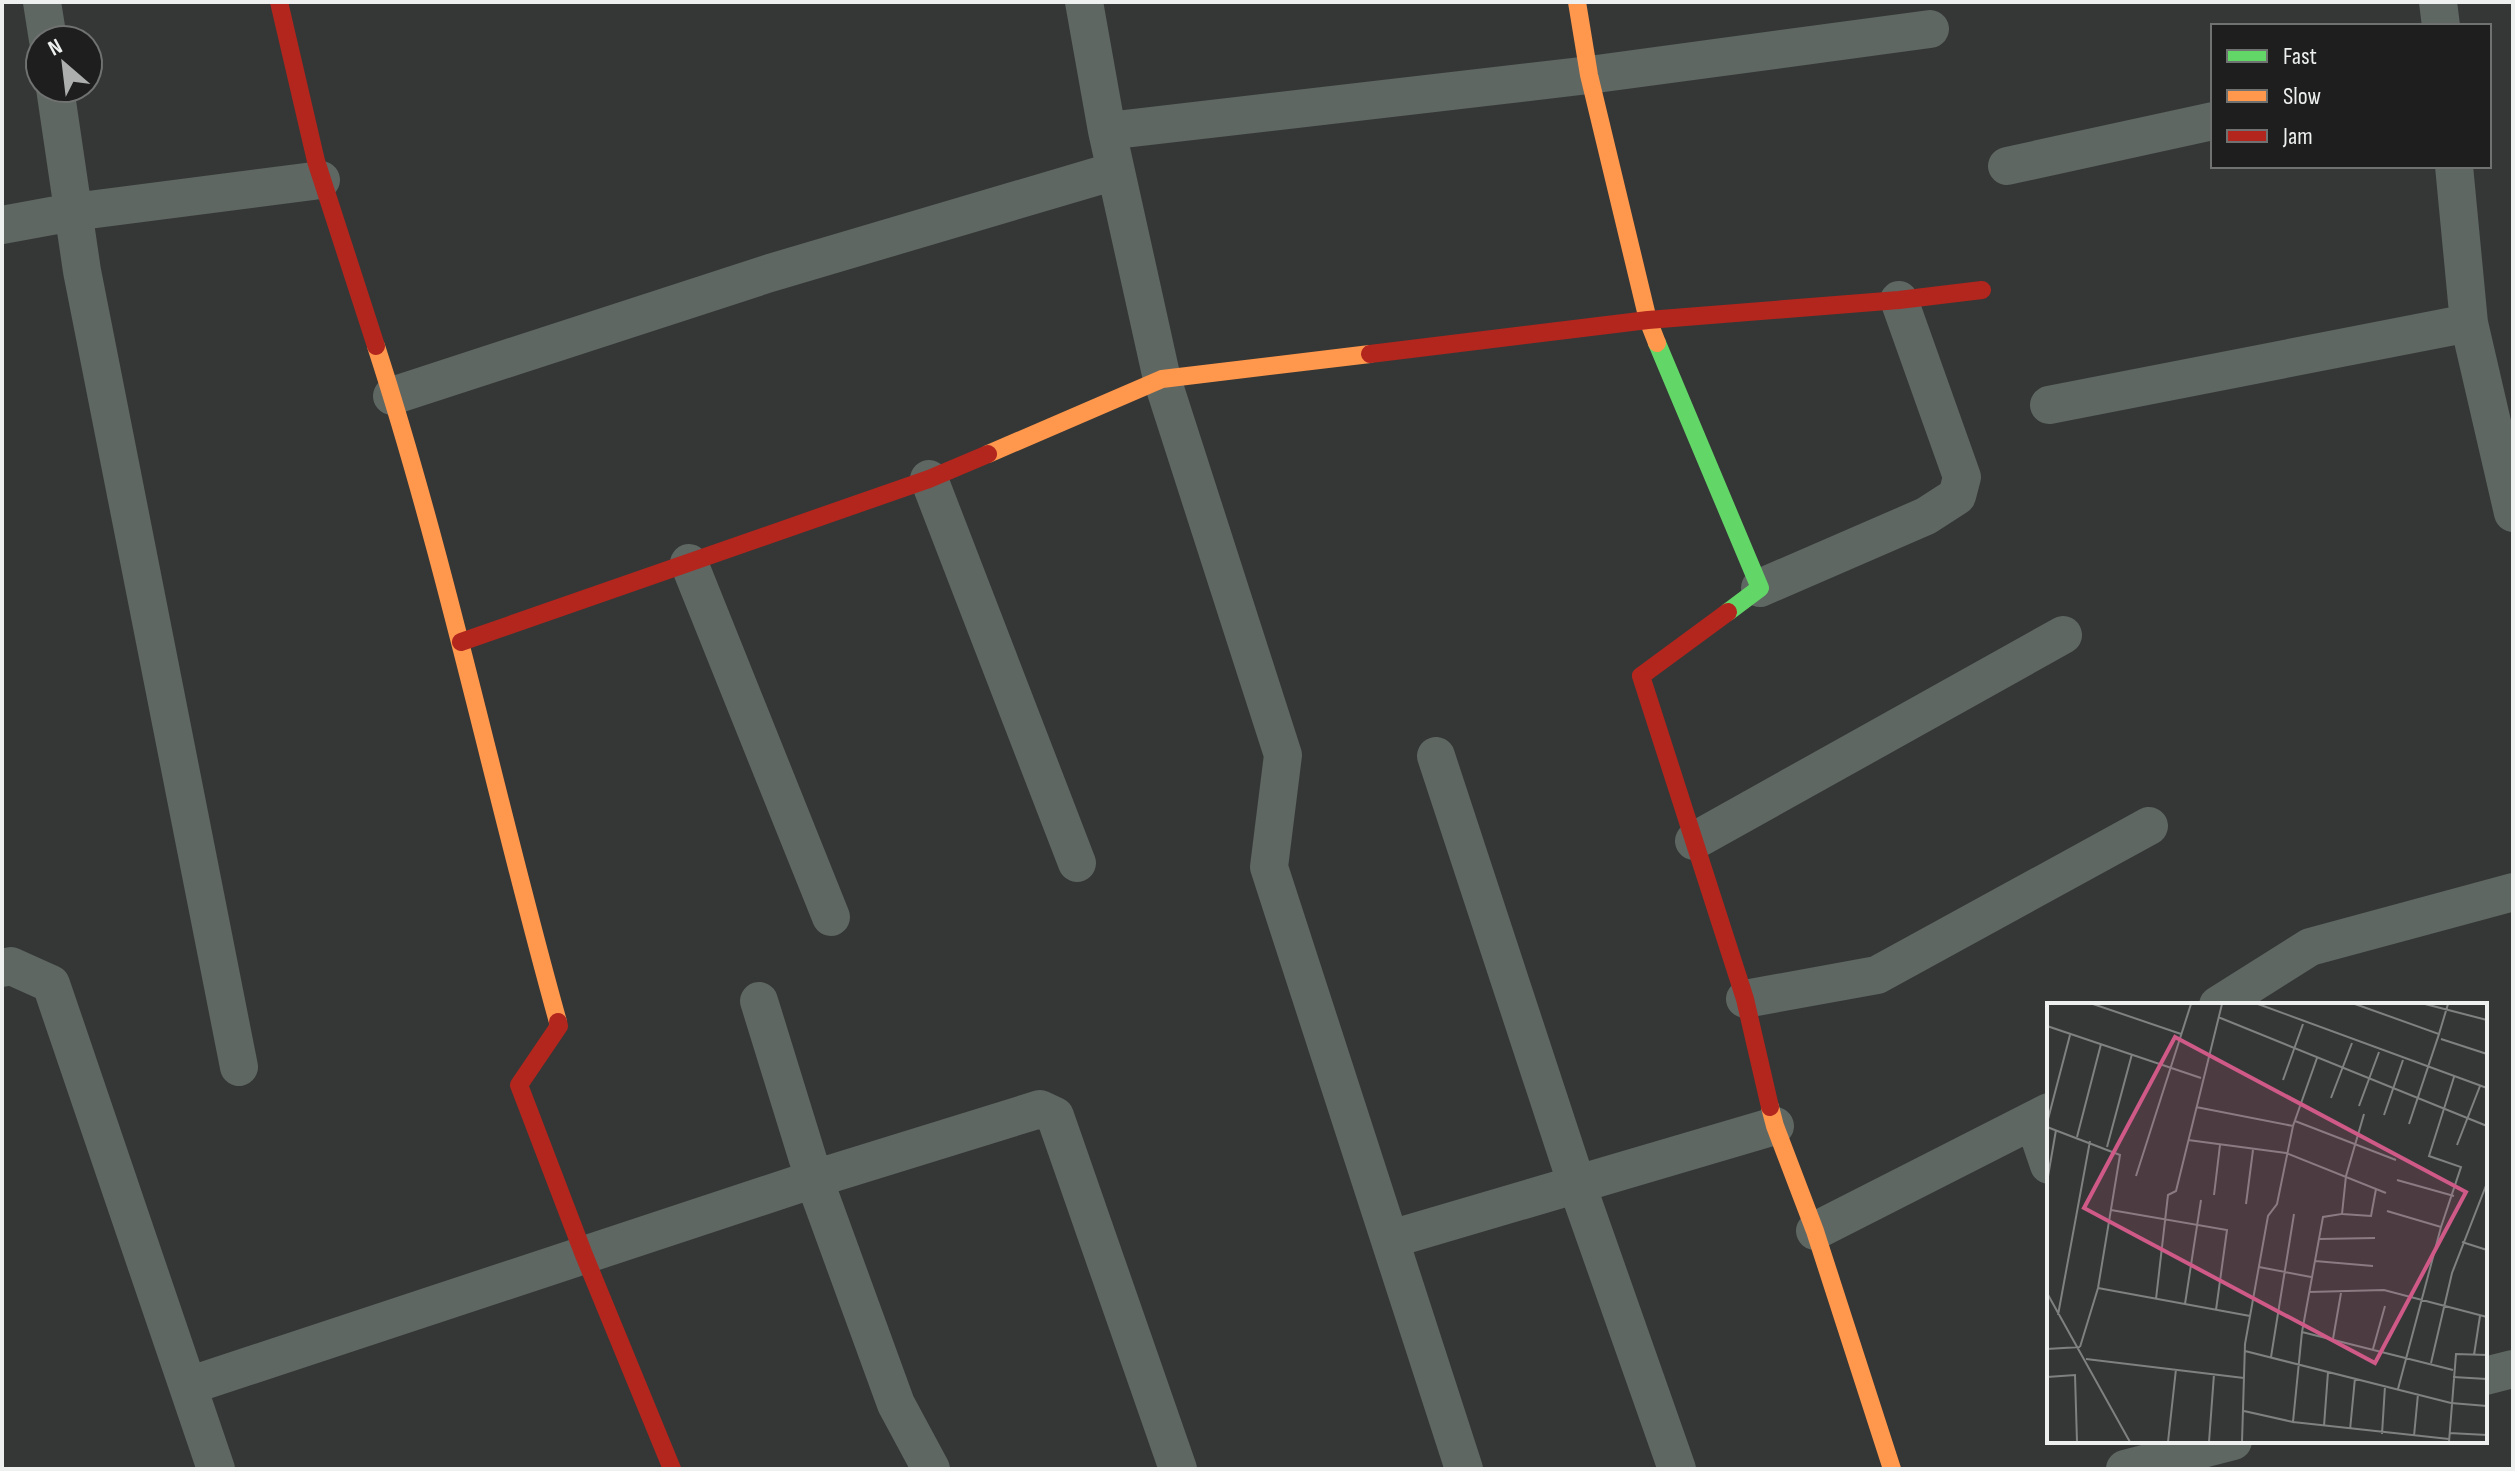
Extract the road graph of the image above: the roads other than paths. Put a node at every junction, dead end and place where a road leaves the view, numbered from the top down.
1 (42, 2) edge
2 (279, 2) edge
3 (1084, 2) edge
4 (1577, 2) edge
5 (2438, 2) edge
6 (45, 24) edge
7 (2441, 24) edge
8 (1930, 29) dead end
9 (1589, 75) junction
10 (57, 104) edge
11 (2211, 121) edge
12 (1107, 131) junction
13 (2007, 166) dead end
14 (2454, 168) edge
15 (1115, 171) junction
16 (321, 180) junction
17 (73, 212) junction
18 (2, 225) edge
19 (1982, 290) dead end
20 (1899, 300) junction
21 (1648, 320) junction
22 (2469, 323) junction
23 (1162, 379) junction
24 (392, 396) junction
25 (2049, 405) dead end
26 (929, 479) junction
27 (2513, 513) edge
28 (689, 563) junction
29 (1760, 588) junction
30 (2063, 635) dead end
31 (461, 642) junction
32 (1436, 756) dead end
33 (2149, 826) dead end
34 (1694, 841) junction
35 (1077, 863) dead end
36 (2513, 892) edge
37 (831, 917) dead end
38 (2, 968) edge
39 (1745, 999) junction
40 (759, 1001) dead end
41 (2221, 1003) edge
42 (239, 1067) dead end
43 (2042, 1116) edge
44 (1775, 1126) junction
45 (2047, 1151) edge
46 (814, 1179) junction
47 (1577, 1185) junction
48 (1815, 1231) junction
49 (1391, 1239) junction
50 (584, 1255) junction
51 (2513, 1369) edge
52 (2487, 1376) edge
53 (188, 1386) junction
54 (2222, 1443) edge
55 (2138, 1458) edge
56 (216, 1469) edge
57 (672, 1469) edge
58 (931, 1469) edge
59 (1178, 1469) edge
60 (1464, 1469) edge
61 (1677, 1469) edge
62 (1892, 1469) edge

1 - 6 street
2 - 16 street
3 - 12 street
4 - 9 street
5 - 7 street
8 - 9 street
9 - 12 street
9 - 21 street
10 - 17 street
11 - 13 street
12 - 15 street
14 - 22 street
15 - 23 street
15 - 24 street
16 - 17 street
16 - 24 street
17 - 18 street
17 - 42 street
19 - 20 street
20 - 21 street
20 - 29 street
21 - 23 street
21 - 29 street
22 - 25 street
22 - 27 street
23 - 26 street
23 - 49 street
24 - 31 street
26 - 28 street
26 - 35 street
28 - 31 street
28 - 37 street
29 - 34 street
30 - 34 street
31 - 50 street
32 - 47 street
33 - 39 street
34 - 39 street
36 - 41 street
38 - 53 street
39 - 44 street
40 - 46 street
43 - 45 street
43 - 48 street
44 - 47 street
44 - 48 street
46 - 50 street
46 - 58 street
46 - 59 street
47 - 49 street
47 - 61 street
48 - 62 street
49 - 60 street
50 - 53 street
50 - 57 street
51 - 52 street
53 - 56 street
54 - 55 street

